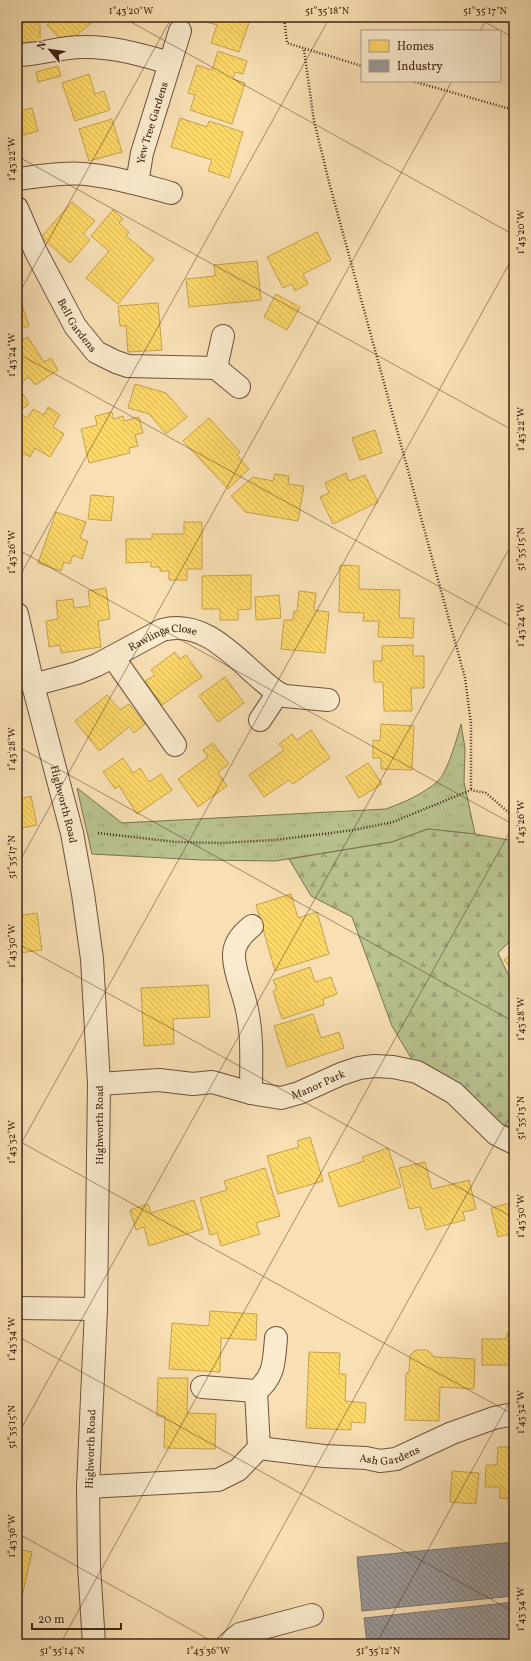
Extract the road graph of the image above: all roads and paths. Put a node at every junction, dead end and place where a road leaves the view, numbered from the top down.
1 (284, 17) edge
2 (180, 31) dead end
3 (304, 50) junction
4 (17, 55) edge
5 (170, 63) junction
6 (361, 66) edge
7 (416, 82) edge
8 (514, 110) edge
9 (17, 179) edge
10 (137, 183) junction
11 (171, 193) dead end
12 (17, 208) edge
13 (223, 336) dead end
14 (216, 368) junction
15 (239, 387) dead end
16 (17, 614) edge
17 (114, 657) junction
18 (33, 685) junction
19 (278, 693) junction
20 (328, 700) dead end
21 (260, 720) dead end
22 (175, 745) dead end
23 (471, 790) junction
24 (514, 817) edge
25 (72, 833) junction
26 (252, 926) dead end
27 (99, 1084) junction
28 (251, 1093) junction
29 (514, 1143) edge
30 (17, 1308) edge
31 (96, 1309) junction
32 (276, 1338) dead end
33 (202, 1387) dead end
34 (256, 1391) junction
35 (514, 1414) edge
36 (259, 1448) junction
37 (88, 1487) junction
38 (312, 1615) dead end
39 (94, 1644) edge
40 (228, 1644) edge

1 - 3 path
2 - 5 street, Yew Tree Gardens
3 - 6 path
3 - 23 path
4 - 5 street
5 - 10 street, Yew Tree Gardens
7 - 8 path
9 - 10 street
10 - 11 street
12 - 14 street, Bell Gardens
13 - 14 street
14 - 15 street
16 - 18 street, Highworth Road
17 - 18 street, Rawlings Close
17 - 19 street, Rawlings Close
17 - 22 street
18 - 25 street, Highworth Road
19 - 20 street, Rawlings Close
19 - 21 street
23 - 24 path
23 - 25 path
25 - 27 street, Highworth Road
26 - 28 street
27 - 28 street, Manor Park
27 - 31 street, Highworth Road
28 - 29 street, Manor Park
30 - 31 street
31 - 37 street, Highworth Road
32 - 34 street
33 - 34 street
34 - 36 street
35 - 36 street, Ash Gardens
36 - 37 street
37 - 39 street, Highworth Road
38 - 40 street

